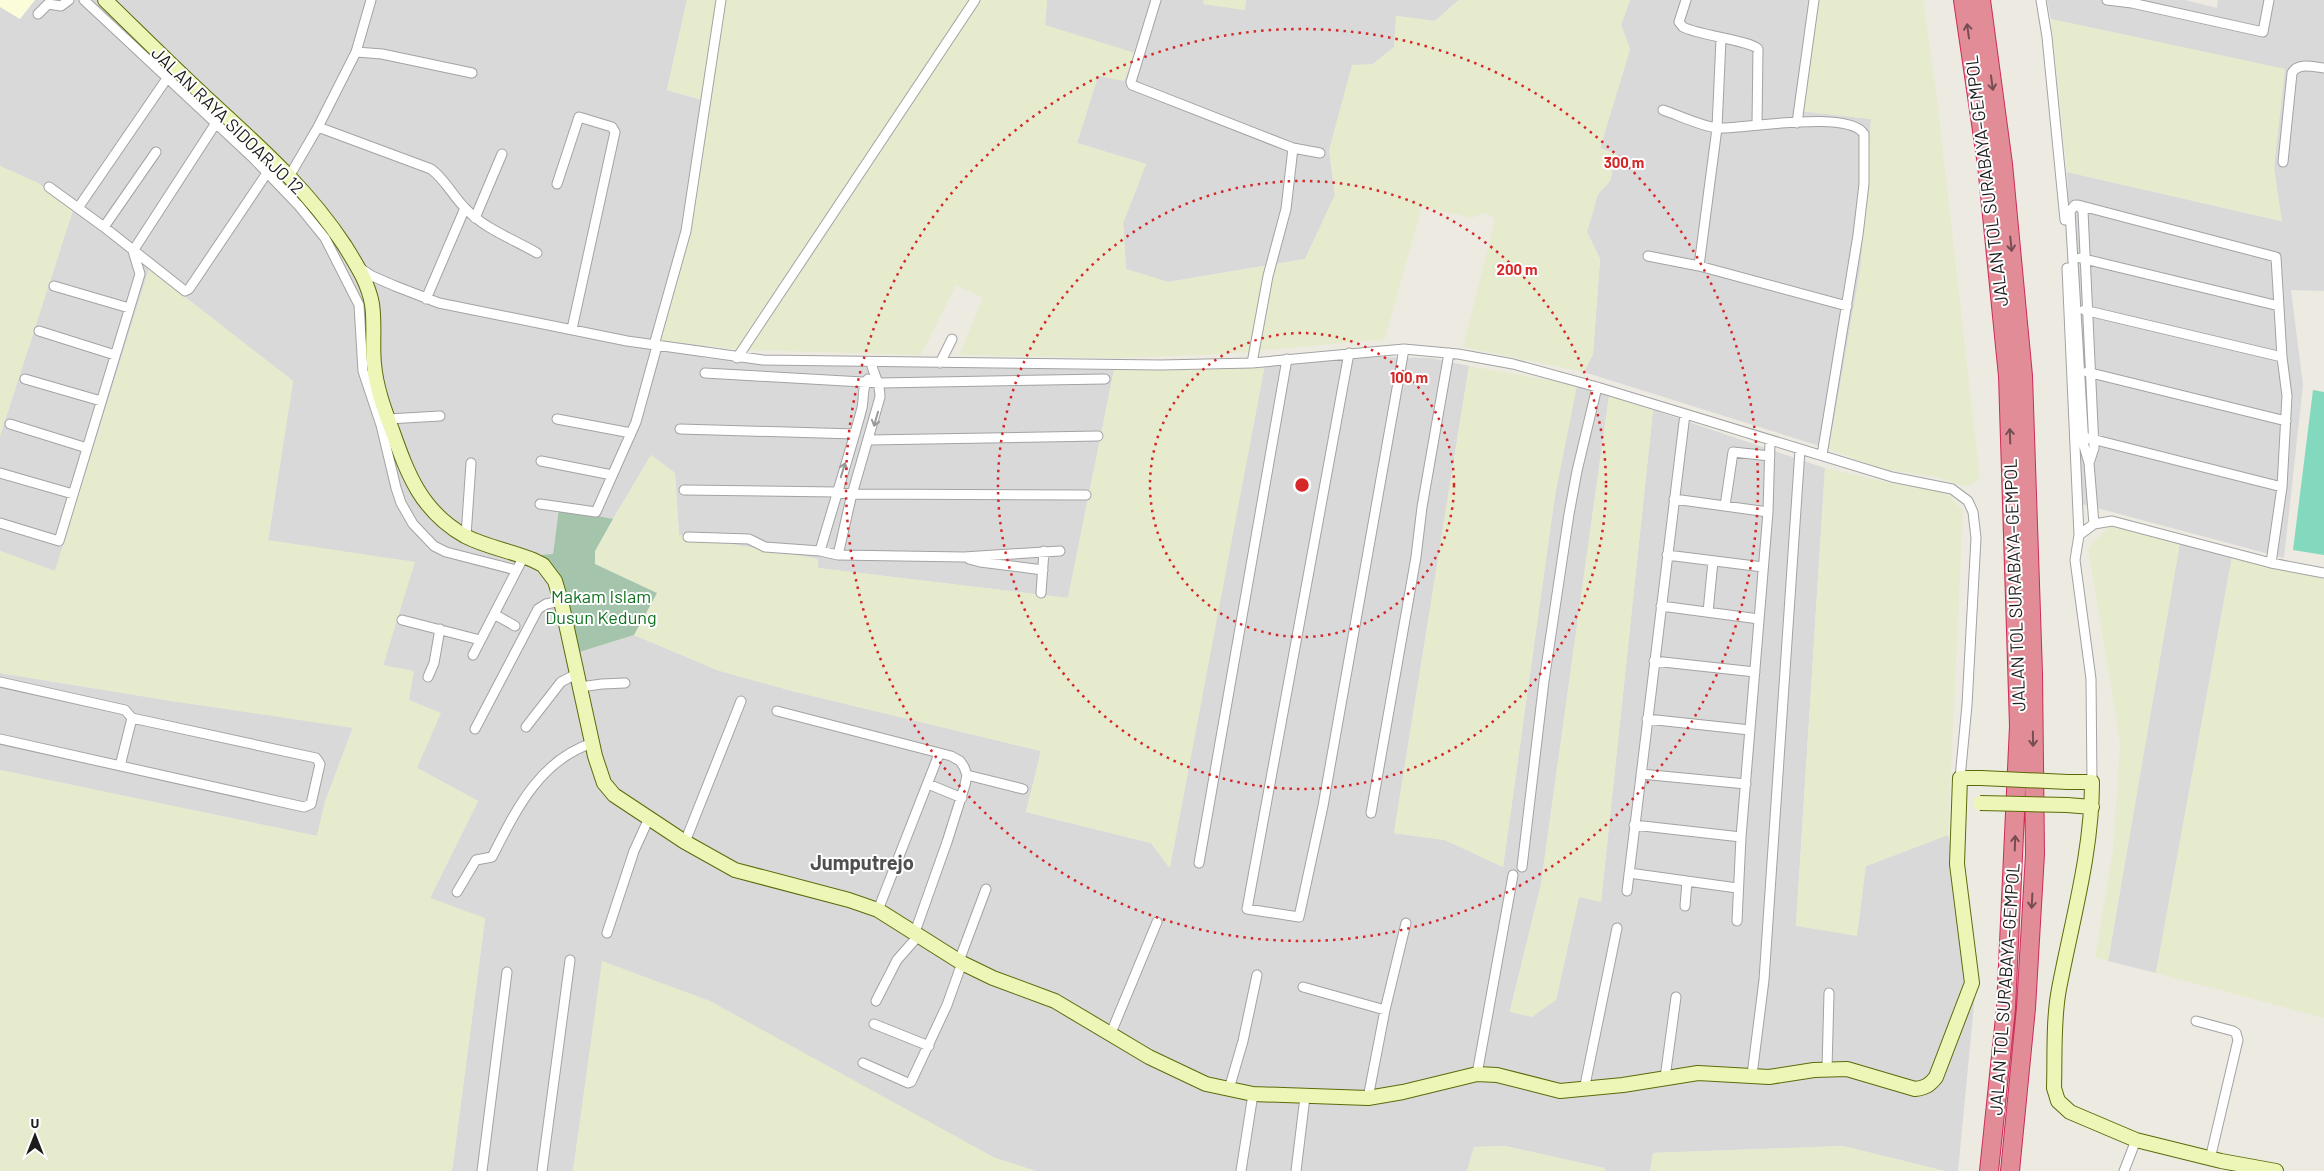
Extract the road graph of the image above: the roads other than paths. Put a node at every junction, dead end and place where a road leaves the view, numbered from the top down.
1 (69, 0) edge
2 (84, 0) edge
3 (105, 0) edge
4 (371, 0) edge
5 (721, 0) edge
6 (975, 0) edge
7 (1156, 0) edge
8 (1686, 0) edge
9 (1814, 0) edge
10 (1963, 0) edge
11 (1981, 0) edge
12 (2041, 0) edge
13 (2107, 0) edge
14 (2269, 0) edge
15 (2132, 1) edge
16 (38, 14) dead end
17 (1720, 39) junction
18 (356, 52) junction
19 (2324, 68) edge
20 (170, 73) junction
21 (472, 73) dead end
22 (1663, 110) dead end
23 (1796, 122) junction
24 (216, 123) junction
25 (1757, 124) junction
26 (318, 127) junction
27 (1717, 128) junction
28 (1293, 148) junction
29 (156, 152) dead end
30 (1320, 153) dead end
31 (502, 154) dead end
32 (2283, 162) dead end
33 (271, 167) junction
34 (290, 175) junction
35 (558, 184) dead end
36 (49, 187) dead end
37 (2078, 205) junction
38 (78, 208) junction
39 (465, 208) junction
40 (475, 218) junction
41 (104, 227) junction
42 (133, 251) junction
43 (537, 253) dead end
44 (1648, 256) dead end
45 (2073, 256) junction
46 (2085, 259) junction
47 (356, 265) junction
48 (1699, 266) junction
49 (54, 286) dead end
50 (426, 299) junction
51 (1847, 306) junction
52 (2280, 306) junction
53 (130, 308) junction
54 (2076, 309) junction
55 (2088, 311) junction
56 (572, 329) junction
57 (39, 331) dead end
58 (952, 339) dead end
59 (367, 340) junction
60 (656, 346) junction
61 (1404, 349) junction
62 (1349, 353) junction
63 (1449, 353) junction
64 (115, 355) junction
65 (2282, 357) junction
66 (737, 358) junction
67 (1287, 359) junction
68 (872, 362) junction
69 (940, 362) junction
70 (1252, 363) junction
71 (2079, 371) junction
72 (705, 373) dead end
73 (874, 373) junction
74 (2091, 373) junction
75 (25, 378) dead end
76 (1105, 379) dead end
77 (866, 382) junction
78 (880, 382) junction
79 (1597, 387) junction
80 (101, 401) junction
81 (1686, 414) junction
82 (440, 416) dead end
83 (388, 419) junction
84 (557, 419) dead end
85 (2286, 421) junction
86 (10, 424) dead end
87 (680, 429) dead end
88 (631, 434) junction
89 (855, 434) junction
90 (1098, 436) dead end
91 (2083, 436) junction
92 (2094, 439) junction
93 (870, 440) junction
94 (1770, 441) junction
95 (86, 448) junction
96 (1800, 450) junction
97 (1770, 456) junction
98 (1822, 456) junction
99 (540, 461) dead end
100 (470, 463) dead end
101 (2089, 463) junction
102 (0, 472) edge
103 (612, 476) junction
104 (2282, 487) junction
105 (684, 490) dead end
106 (837, 492) junction
107 (73, 494) junction
108 (852, 494) junction
109 (1086, 495) dead end
110 (1674, 499) junction
111 (540, 504) dead end
112 (1725, 506) junction
113 (1768, 512) junction
114 (0, 523) edge
115 (2094, 524) junction
116 (2079, 535) junction
117 (466, 536) junction
118 (688, 537) dead end
119 (820, 551) junction
120 (1044, 551) junction
121 (1060, 551) dead end
122 (838, 555) junction
123 (1667, 555) junction
124 (964, 557) junction
125 (1714, 561) junction
126 (2271, 562) junction
127 (520, 564) junction
128 (1763, 567) junction
129 (1043, 570) junction
130 (2324, 573) edge
131 (1041, 594) dead end
132 (555, 602) junction
133 (1661, 606) junction
134 (1708, 612) junction
135 (494, 614) junction
136 (1759, 619) junction
137 (402, 620) dead end
138 (515, 626) dead end
139 (440, 629) junction
140 (480, 640) junction
141 (473, 655) dead end
142 (1654, 660) junction
143 (1755, 672) junction
144 (428, 677) dead end
145 (573, 679) junction
146 (0, 682) edge
147 (625, 683) dead end
148 (741, 701) dead end
149 (777, 711) dead end
150 (132, 718) junction
151 (1647, 719) junction
152 (526, 727) dead end
153 (475, 729) dead end
154 (1750, 730) junction
155 (0, 739) edge
156 (586, 745) junction
157 (939, 754) junction
158 (120, 766) junction
159 (1640, 774) junction
160 (967, 775) junction
161 (1960, 778) junction
162 (2092, 782) junction
163 (928, 784) junction
164 (1746, 784) junction
165 (1023, 789) dead end
166 (962, 798) junction
167 (1960, 804) junction
168 (2092, 807) junction
169 (1371, 813) dead end
170 (647, 824) junction
171 (1634, 825) junction
172 (1741, 838) junction
173 (685, 842) junction
174 (1199, 863) dead end
175 (1522, 866) dead end
176 (1629, 873) junction
177 (1513, 875) dead end
178 (1687, 881) junction
179 (1737, 888) junction
180 (986, 889) dead end
181 (1627, 891) dead end
182 (457, 892) dead end
183 (1685, 906) dead end
184 (878, 910) junction
185 (1737, 921) dead end
186 (1156, 922) dead end
187 (1406, 923) dead end
188 (1617, 928) dead end
189 (608, 933) dead end
190 (915, 937) junction
191 (570, 960) dead end
192 (960, 964) junction
193 (507, 972) dead end
194 (1256, 975) dead end
195 (1303, 987) dead end
196 (1829, 993) dead end
197 (1676, 998) dead end
198 (876, 1001) dead end
199 (1385, 1010) junction
200 (2196, 1021) dead end
201 (874, 1024) dead end
202 (1110, 1033) junction
203 (928, 1046) junction
204 (863, 1063) dead end
205 (1827, 1069) junction
206 (1477, 1074) junction
207 (1752, 1075) junction
208 (1665, 1078) junction
209 (1229, 1089) junction
210 (1584, 1090) junction
211 (1253, 1094) junction
212 (1368, 1098) junction
213 (1305, 1100) junction
214 (2136, 1140) junction
215 (2210, 1159) junction
216 (484, 1171) edge
217 (542, 1171) edge
218 (1241, 1171) edge
219 (1296, 1171) edge
220 (1989, 1171) edge
221 (2010, 1171) edge
222 (2124, 1171) edge
223 (2276, 1171) edge

1 - 16 street
2 - 20 street
3 - 20 main road, JALAN RAYA SIDOARJO 12
4 - 18 street
5 - 60 street
6 - 66 street
7 - 28 street
8 - 17 street
9 - 23 street
220 -> 10 highway, JALAN TOL SURABAYA–GEMPOL
11 -> 221 highway, JALAN TOL SURABAYA–GEMPOL
12 - 116 street
13 - 15 street
14 - 15 street
17 - 25 street
17 - 27 street
18 - 21 street
18 - 26 street
19 - 32 street
20 - 24 street
20 - 33 main road, JALAN RAYA SIDOARJO 12
20 - 38 street
22 - 27 street
23 - 25 street
23 - 51 street
24 - 33 street
24 - 42 street
25 - 27 street
26 - 34 street
26 - 39 street
27 - 48 street
28 - 30 street
28 - 70 street
29 - 41 street
31 - 40 street
33 - 34 main road, JALAN RAYA SIDOARJO 12
33 - 42 street
33 - 59 street
34 - 47 main road, JALAN RAYA SIDOARJO 12
35 - 56 street
36 - 38 street
37 - 45 street
37 - 46 street
37 - 52 street
38 - 41 street
39 - 40 street
39 - 50 street
40 - 43 street
41 - 42 street
42 - 53 street
44 - 48 street
45 - 46 street
45 - 54 street
46 - 52 street
46 - 55 street
47 - 50 street
47 - 59 main road, JALAN RAYA SIDOARJO 12
48 - 51 street
49 - 53 street
50 - 56 street
51 - 98 street
52 - 65 street
53 - 64 street
54 - 55 street
54 - 71 street
55 - 65 street
55 - 74 street
56 - 60 street
57 - 64 street
58 - 69 street
59 - 83 main road, JALAN RAYA SIDOARJO 12
59 - 127 street
60 - 66 street
60 - 88 street
61 - 62 street
61 - 62 street
61 - 63 street
62 - 67 street
63 - 79 street
63 - 169 street
64 - 80 street
65 - 85 street
66 - 68 street
67 - 70 street
67 - 174 street
68 - 69 street
68 - 73 street
69 - 70 street
71 - 74 street
71 - 91 street
72 - 77 street
73 - 77 street
73 - 78 street
74 - 85 street
74 - 92 street
75 - 80 street
76 - 78 street
77 - 78 street
77 - 89 street
78 -> 93 street
79 - 81 street
79 - 175 street
80 - 95 street
81 - 94 street
81 - 110 street
82 - 83 street
83 - 117 main road, JALAN RAYA SIDOARJO 12
84 - 88 street
85 - 104 street
86 - 95 street
87 - 89 street
88 - 103 street
106 -> 89 street
90 - 93 street
91 - 92 street
91 - 101 street
92 - 101 street
92 - 104 street
93 - 108 street
94 - 96 street
94 - 97 street
95 - 107 street
96 - 98 street
96 - 207 street
97 - 112 street
97 - 113 street
98 - 161 street
99 - 103 street
100 - 117 street
101 - 115 street
102 - 107 street
103 - 111 street
104 - 126 street
105 - 106 street
106 - 108 street
106 - 119 street
107 - 114 street
108 - 109 street
108 - 122 street
110 - 112 street
110 - 123 street
112 - 113 street
113 - 128 street
115 - 116 street
115 - 126 street
116 - 162 street
117 - 127 main road, JALAN RAYA SIDOARJO 12
118 - 119 street
119 - 122 street
120 - 121 street
120 - 124 street
120 - 129 street
122 - 124 street
123 - 125 street
123 - 133 street
124 - 129 street
125 - 128 street
125 - 134 street
126 - 130 street
127 - 132 main road, JALAN RAYA SIDOARJO 12
127 - 135 street
128 - 136 street
129 - 131 street
132 - 145 main road, JALAN RAYA SIDOARJO 12
132 - 153 street
133 - 134 street
133 - 142 street
134 - 136 street
135 - 138 street
135 - 140 street
136 - 143 street
137 - 139 street
139 - 140 street
139 - 144 street
140 - 141 street
142 - 143 street
142 - 151 street
143 - 154 street
145 - 147 street
145 - 152 street
145 - 156 main road, JALAN RAYA SIDOARJO 12
146 - 150 street
148 - 173 street
149 - 157 street
150 - 158 street
150 - 158 street
151 - 154 street
151 - 159 street
154 - 164 street
155 - 158 street
156 - 170 main road, JALAN RAYA SIDOARJO 12
156 - 182 street
157 - 160 street
157 - 163 street
159 - 164 street
159 - 171 street
160 - 165 street
160 - 166 street
161 - 162 main road, bridge
161 - 167 main road, JALAN RAYA SIDOARJO 12
162 - 168 main road
163 - 166 street
163 - 184 street
164 - 172 street
166 - 190 street
167 - 168 main road, bridge
167 - 205 main road, JALAN RAYA SIDOARJO 12
168 - 214 main road
170 - 173 main road, JALAN RAYA SIDOARJO 12
170 - 189 street
171 - 172 street
171 - 176 street
172 - 179 street
173 - 184 main road, JALAN RAYA SIDOARJO 12
176 - 178 street
176 - 181 street
177 - 206 street
178 - 179 street
178 - 183 street
179 - 185 street
180 - 192 street
184 - 190 main road, JALAN RAYA SIDOARJO 12
186 - 202 street
187 - 199 street
188 - 210 street
190 - 192 main road, JALAN RAYA SIDOARJO 12
190 - 198 street
191 - 217 street
192 - 202 main road, JALAN RAYA SIDOARJO 12
192 - 203 street
193 - 216 street
194 - 209 street
195 - 199 street
196 - 205 street
197 - 208 street
199 - 212 street
200 - 215 street
201 - 203 street
202 - 209 main road, JALAN RAYA SIDOARJO 12
203 - 204 street
205 - 207 main road, JALAN RAYA SIDOARJO 12
206 - 210 main road, JALAN RAYA SIDOARJO 12
206 - 212 main road, JALAN RAYA SIDOARJO 12
207 - 208 main road, JALAN RAYA SIDOARJO 12
208 - 210 main road, JALAN RAYA SIDOARJO 12
209 - 211 main road, JALAN RAYA SIDOARJO 12
211 - 213 main road, JALAN RAYA SIDOARJO 12
211 - 218 street
212 - 213 main road, JALAN RAYA SIDOARJO 12
213 - 219 street
214 - 215 main road
214 - 222 street
215 - 223 main road

